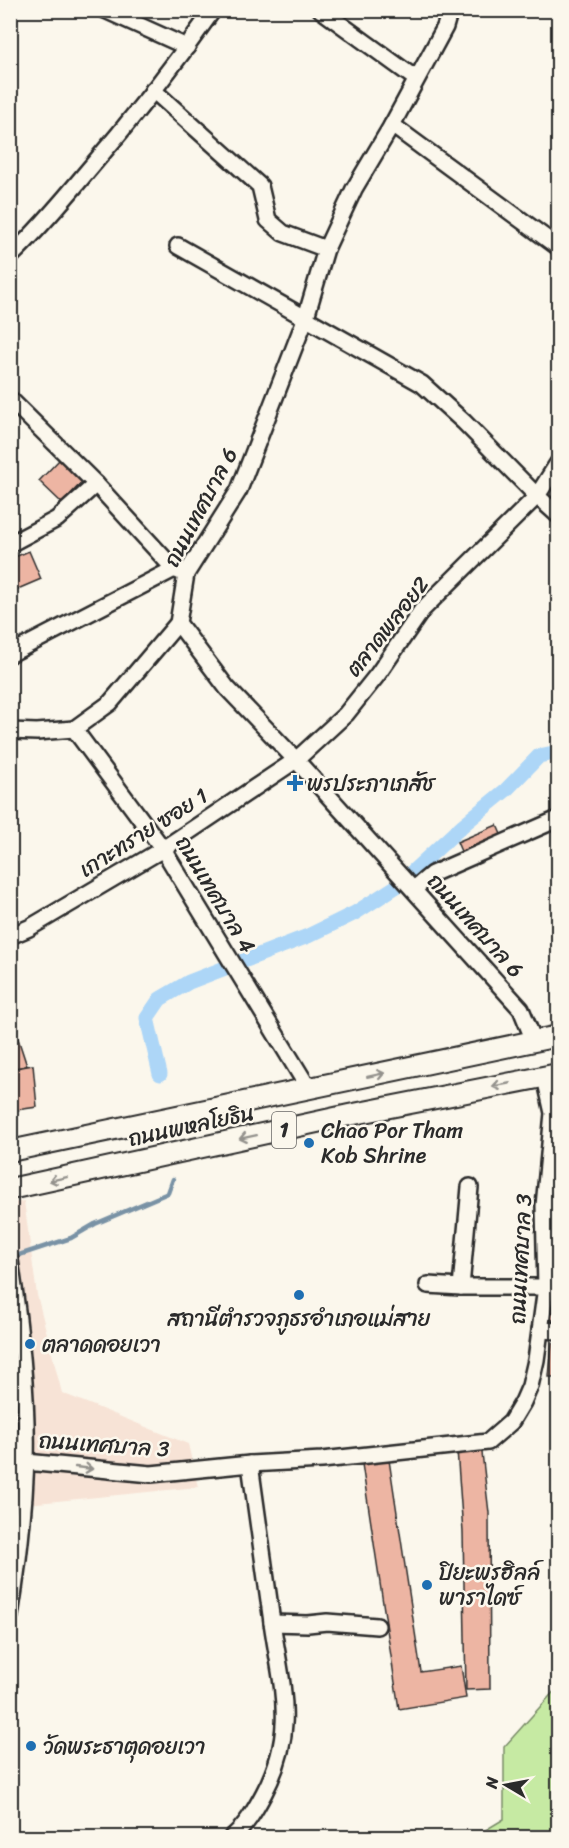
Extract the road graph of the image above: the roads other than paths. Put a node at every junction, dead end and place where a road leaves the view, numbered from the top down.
1 (105, 10) edge
2 (213, 10) edge
3 (321, 10) edge
4 (450, 10) edge
5 (187, 47) junction
6 (416, 79) junction
7 (153, 90) junction
8 (392, 125) junction
9 (178, 246) dead end
10 (558, 248) edge
11 (326, 249) junction
12 (10, 257) edge
13 (306, 317) junction
14 (14, 410) edge
15 (558, 463) edge
16 (96, 484) junction
17 (537, 496) junction
18 (558, 515) edge
19 (10, 544) edge
20 (180, 572) junction
21 (178, 623) junction
22 (10, 654) edge
23 (74, 729) junction
24 (10, 732) edge
25 (296, 760) junction
26 (558, 819) edge
27 (164, 849) junction
28 (414, 889) junction
29 (10, 936) edge
30 (558, 1036) edge
31 (534, 1041) junction
32 (552, 1075) edge
33 (345, 1082) junction
34 (309, 1089) junction
35 (350, 1116) junction
36 (10, 1151) edge
37 (553, 1176) edge
38 (470, 1187) dead end
39 (10, 1189) edge
40 (11, 1261) edge
41 (428, 1285) dead end
42 (460, 1287) junction
43 (546, 1287) junction
44 (15, 1323) edge
45 (540, 1330) junction
46 (558, 1331) edge
47 (26, 1462) junction
48 (250, 1464) junction
49 (10, 1616) edge
50 (272, 1623) junction
51 (378, 1626) dead end
52 (231, 1838) edge

1 - 5 street
2 - 5 street
3 - 6 street
4 - 6 street, ถนนเทศบาล 6
5 - 7 street
6 - 8 street, ถนนเทศบาล 6
7 - 11 street
7 - 12 street
8 - 10 street
8 - 11 street, ถนนเทศบาล 6
9 - 13 street
11 - 13 street, ถนนเทศบาล 6
13 - 17 street
13 - 20 street, ถนนเทศบาล 6
14 - 16 street
15 - 17 street, ตลาดพลอย2
16 - 19 street
16 - 20 street
17 - 18 street
17 - 25 street, ตลาดพลอย2
20 - 21 street, ถนนเทศบาล 6
20 - 22 street
21 - 23 street
21 - 25 street, ถนนเทศบาล 6
23 - 24 street
23 - 27 street, ถนนเทศบาล 4
25 - 27 street, เกาะทราย ซอย 1
25 - 28 street, ถนนเทศบาล 6
26 - 28 street
27 - 29 street, เกาะทราย ซอย 1
27 - 34 street, ถนนเทศบาล 4
28 - 31 street, ถนนเทศบาล 6
30 - 31 main road, ถนนพหลโยธิน / 1
33 -> 31 main road, ถนนพหลโยธิน / 1
32 -> 35 main road, ถนนพหลโยธิน / 1
32 - 37 street, ถนนเทศบาล 3
33 - 34 main road, ถนนพหลโยธิน / 1
33 - 35 main road
34 - 36 main road, ถนนพหลโยธิน / 1
35 -> 39 main road, ถนนพหลโยธิน / 1
37 - 43 street, ถนนเทศบาล 3
38 - 42 street
40 - 44 street
41 - 42 street
42 - 43 street
43 - 45 street, ถนนเทศบาล 3
44 - 47 street
45 - 46 street
45 - 48 street, ถนนเทศบาล 3
47 -> 48 street, ถนนเทศบาล 3
47 - 49 street
48 - 50 street
50 - 51 street
50 - 52 street

